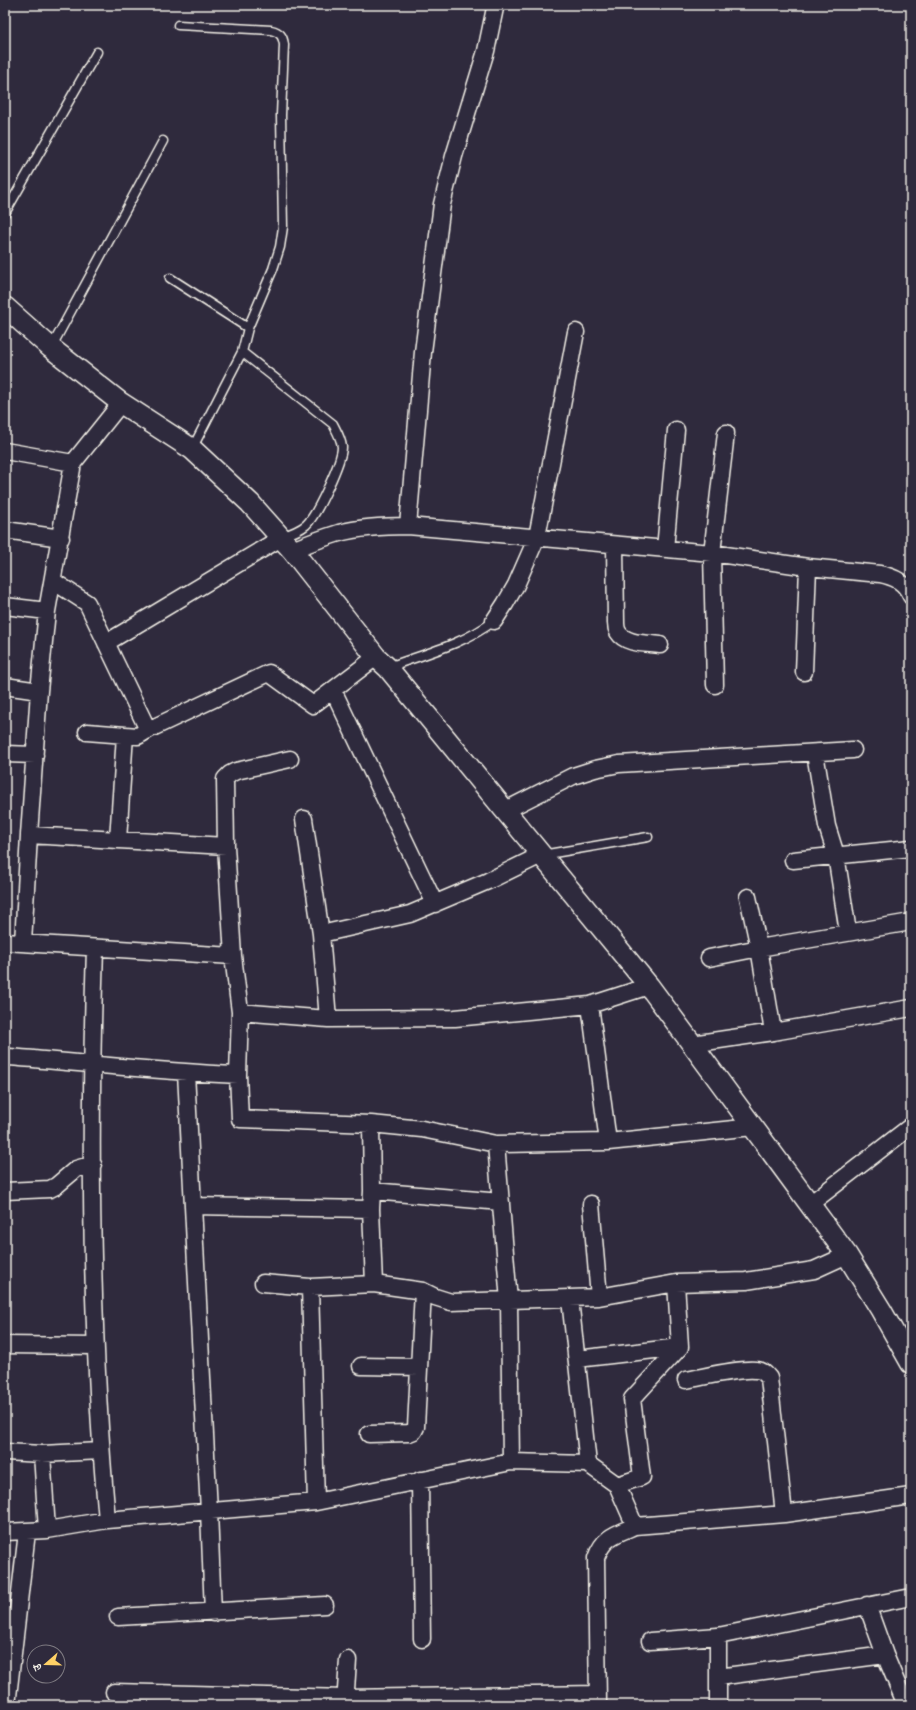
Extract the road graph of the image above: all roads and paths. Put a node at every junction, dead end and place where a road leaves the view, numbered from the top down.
1 (495, 8) dead end
2 (178, 25) dead end
3 (97, 52) dead end
4 (163, 141) dead end
5 (5, 213) edge
6 (170, 278) dead end
7 (5, 308) edge
8 (248, 328) junction
9 (576, 332) dead end
10 (51, 348) junction
11 (242, 352) junction
12 (121, 403) junction
13 (676, 430) dead end
14 (726, 433) dead end
15 (192, 449) junction
16 (5, 451) edge
17 (73, 463) junction
18 (408, 526) junction
19 (5, 530) edge
20 (538, 537) junction
21 (61, 538) junction
22 (286, 544) junction
23 (615, 544) junction
24 (665, 549) junction
25 (712, 553) junction
26 (808, 566) junction
27 (53, 581) junction
28 (911, 596) edge
29 (5, 606) edge
30 (47, 611) junction
31 (494, 621) joint
32 (106, 643) junction
33 (660, 645) dead end
34 (382, 662) junction
35 (804, 672) dead end
36 (715, 685) dead end
37 (5, 686) edge
38 (333, 690) junction
39 (39, 691) junction
40 (148, 730) junction
41 (87, 732) dead end
42 (125, 735) junction
43 (853, 750) dead end
44 (815, 753) junction
45 (5, 754) edge
46 (35, 755) junction
47 (290, 759) dead end
48 (504, 811) junction
49 (304, 819) dead end
50 (29, 835) junction
51 (648, 836) dead end
52 (118, 840) junction
53 (226, 846) junction
54 (911, 848) edge
55 (541, 855) junction
56 (836, 855) junction
57 (793, 860) dead end
58 (748, 897) dead end
59 (435, 904) junction
60 (911, 922) edge
61 (848, 932) junction
62 (320, 934) junction
63 (5, 942) edge
64 (23, 943) junction
65 (96, 948) junction
66 (759, 948) junction
67 (233, 956) junction
68 (709, 958) dead end
69 (648, 986) junction
70 (590, 1005) junction
71 (911, 1008) edge
72 (240, 1012) junction
73 (328, 1019) junction
74 (773, 1032) junction
75 (692, 1044) junction
76 (5, 1059) edge
77 (92, 1063) junction
78 (186, 1073) junction
79 (238, 1075) junction
80 (371, 1124) junction
81 (911, 1126) edge
82 (752, 1127) junction
83 (608, 1142) junction
84 (496, 1144) junction
85 (93, 1164) junction
86 (5, 1191) edge
87 (372, 1191) junction
88 (501, 1202) junction
89 (591, 1204) dead end
90 (810, 1204) junction
91 (193, 1206) junction
92 (371, 1209) junction
93 (847, 1255) junction
94 (263, 1283) dead end
95 (676, 1283) junction
96 (374, 1284) junction
97 (310, 1287) junction
98 (423, 1292) junction
99 (599, 1298) junction
100 (570, 1299) junction
101 (509, 1301) junction
102 (5, 1345) edge
103 (95, 1346) junction
104 (680, 1347) junction
105 (577, 1359) junction
106 (911, 1363) edge
107 (361, 1366) dead end
108 (419, 1367) junction
109 (686, 1380) dead end
110 (369, 1434) dead end
111 (101, 1451) junction
112 (5, 1452) edge
113 (42, 1454) junction
114 (511, 1462) junction
115 (588, 1464) junction
116 (420, 1480) junction
117 (617, 1486) junction
118 (911, 1496) edge
119 (316, 1502) junction
120 (209, 1512) junction
121 (784, 1514) junction
122 (108, 1520) junction
123 (635, 1526) junction
124 (46, 1530) junction
125 (5, 1532) edge
126 (27, 1532) junction
127 (911, 1597) edge
128 (867, 1605) junction
129 (325, 1606) dead end
130 (213, 1613) junction
131 (118, 1617) dead end
132 (718, 1636) junction
133 (422, 1639) dead end
134 (650, 1641) dead end
135 (885, 1655) junction
136 (348, 1660) dead end
137 (718, 1678) junction
138 (114, 1692) dead end
139 (598, 1700) edge
140 (345, 1702) edge
141 (6, 1703) edge
142 (718, 1705) edge
143 (906, 1705) edge

1 - 18 street
2 - 8 lane
3 - 5 lane
4 - 10 lane
6 - 8 lane
7 - 10 street
8 - 11 lane
9 - 20 street
10 - 12 street
11 - 15 lane
11 - 22 lane
12 - 15 street
12 - 17 street
13 - 24 street
14 - 25 street
15 - 22 street
16 - 17 street
17 - 21 street
18 - 20 street
18 - 22 street
19 - 21 street
20 - 23 street
20 - 31 street
21 - 27 street
22 - 32 street
22 - 34 street
23 - 24 street
23 - 33 street
24 - 25 street
25 - 26 street
25 - 36 street
26 - 28 street
26 - 35 street
27 - 30 street
27 - 32 street
29 - 30 street
30 - 39 street
31 - 34 lane
32 - 40 street
34 - 38 street
34 - 48 street
37 - 39 street
38 - 40 street
38 - 59 street
39 - 46 street
40 - 42 street
41 - 42 street
42 - 52 street
43 - 44 street
44 - 48 street
44 - 56 street
45 - 46 street
46 - 50 street
47 - 53 street
48 - 55 street
49 - 62 street
50 - 52 street
50 - 64 street
51 - 55 lane
52 - 53 street
53 - 67 street
54 - 56 street
55 - 59 street
55 - 69 street
56 - 57 street
56 - 61 street
58 - 66 street
59 - 62 street
60 - 61 street
61 - 66 street
62 - 73 street
63 - 64 street
64 - 65 street
65 - 67 street
65 - 77 street
66 - 68 street
66 - 74 street
67 - 72 street
69 - 70 street
69 - 75 street
70 - 73 street
70 - 83 street
71 - 74 street
72 - 73 street
72 - 79 street
74 - 75 street
75 - 82 street
76 - 77 street
77 - 78 street
77 - 85 street
78 - 79 street
78 - 91 street
79 - 80 street
80 - 84 street
80 - 87 street
81 - 90 street
82 - 83 street
82 - 90 street
83 - 84 street
84 - 88 street
85 - 86 street
85 - 103 street
87 - 88 street
87 - 92 street
88 - 101 street
89 - 99 street
90 - 93 street
91 - 92 street
91 - 120 street
92 - 96 street
93 - 95 street
93 - 106 street
94 - 97 street
95 - 99 street
95 - 104 street
96 - 97 street
96 - 98 street
97 - 119 street
98 - 101 street
98 - 108 street
99 - 100 street
100 - 101 street
100 - 105 street
101 - 114 street
102 - 103 street
103 - 111 street
104 - 105 street
104 - 117 street
105 - 115 street
107 - 108 street
108 - 110 street
109 - 121 street
111 - 113 street
111 - 122 street
112 - 113 street
113 - 124 street
114 - 115 street
114 - 116 street
115 - 117 street
116 - 119 street
116 - 133 street
117 - 123 street
118 - 121 street
119 - 120 street
120 - 122 street
120 - 130 street
121 - 123 street
122 - 124 street
123 - 139 street
124 - 126 street
125 - 126 street
126 - 141 street
127 - 128 street
128 - 132 street
128 - 135 street
129 - 130 street
130 - 131 street
132 - 134 street
132 - 137 street
135 - 137 street
135 - 143 street
136 - 140 street
137 - 142 street
138 - 140 street
139 - 140 street

